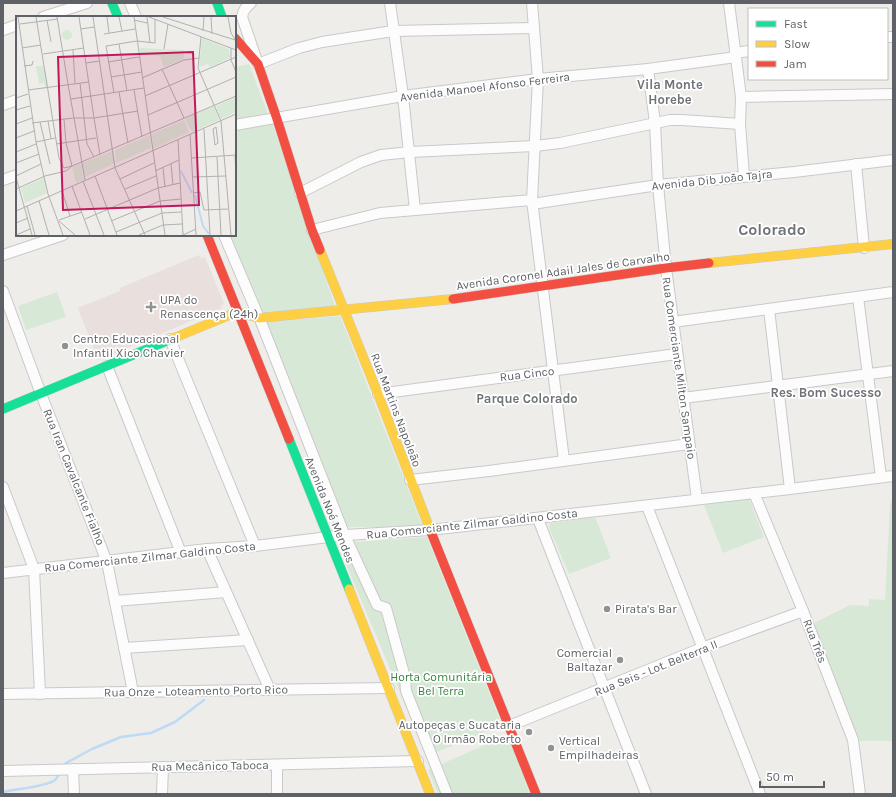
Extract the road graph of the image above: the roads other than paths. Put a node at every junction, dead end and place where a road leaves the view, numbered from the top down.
1 (87, 3) edge
2 (112, 3) edge
3 (130, 3) edge
4 (217, 3) edge
5 (252, 3) edge
6 (390, 3) edge
7 (532, 3) edge
8 (729, 3) edge
9 (46, 16) edge
10 (118, 16) edge
11 (136, 16) edge
12 (222, 16) edge
13 (16, 25) edge
14 (534, 28) junction
15 (3, 30) edge
16 (393, 31) junction
17 (236, 39) edge
18 (748, 51) edge
19 (735, 55) junction
20 (258, 64) junction
21 (648, 69) junction
22 (538, 79) junction
23 (893, 94) edge
24 (403, 96) junction
25 (741, 97) junction
26 (16, 100) edge
27 (3, 105) edge
28 (277, 118) junction
29 (656, 123) junction
30 (740, 124) junction
31 (236, 125) edge
32 (535, 146) junction
33 (410, 152) junction
34 (893, 160) edge
35 (856, 164) junction
36 (16, 175) edge
37 (744, 176) junction
38 (3, 180) edge
39 (658, 185) junction
40 (300, 193) junction
41 (532, 202) junction
42 (415, 210) junction
43 (312, 230) junction
44 (60, 236) edge
45 (206, 236) edge
46 (224, 236) edge
47 (893, 244) edge
48 (864, 248) junction
49 (3, 256) edge
50 (666, 268) junction
51 (543, 285) junction
52 (3, 291) edge
53 (893, 292) edge
54 (858, 297) junction
55 (343, 309) junction
56 (769, 309) junction
57 (237, 312) junction
58 (673, 322) junction
59 (170, 340) junction
60 (677, 354) junction
61 (107, 366) junction
62 (553, 371) junction
63 (893, 371) edge
64 (868, 374) junction
65 (778, 386) junction
66 (41, 394) junction
67 (378, 394) junction
68 (683, 398) junction
69 (3, 409) edge
70 (689, 444) junction
71 (564, 460) junction
72 (893, 476) edge
73 (881, 477) junction
74 (410, 480) junction
75 (3, 487) edge
76 (790, 489) junction
77 (754, 493) junction
78 (697, 499) junction
79 (647, 506) junction
80 (538, 519) junction
81 (430, 530) junction
82 (328, 538) junction
83 (255, 546) junction
84 (207, 549) junction
85 (181, 552) junction
86 (107, 562) junction
87 (34, 569) junction
88 (3, 573) edge
89 (226, 592) junction
90 (115, 601) junction
91 (803, 611) junction
92 (248, 640) junction
93 (124, 648) junction
94 (702, 648) junction
95 (389, 688) junction
96 (605, 689) junction
97 (270, 690) junction
98 (133, 692) junction
99 (3, 694) edge
100 (40, 694) junction
101 (509, 726) junction
102 (418, 761) junction
103 (277, 765) junction
104 (163, 767) junction
105 (72, 769) junction
106 (3, 770) edge
107 (74, 794) edge
108 (162, 794) edge
109 (277, 794) edge
110 (430, 794) edge
111 (447, 794) edge
112 (536, 794) edge
113 (646, 794) edge
114 (760, 794) edge
115 (860, 794) edge

1 - 9 street
2 - 10 main road
3 - 11 street
4 - 12 main road
5 - 20 street
6 - 16 street
7 - 14 street
8 - 19 street
13 - 15 street
14 - 16 street
14 - 22 street
16 - 20 street
16 - 24 street
17 - 20 main road, Rua Martins Napoleão
18 - 19 street, Avenida Manoel Afonso Ferreira
19 - 21 street, Avenida Manoel Afonso Ferreira
19 - 25 street
20 - 28 main road, Rua Martins Napoleão
21 - 22 street, Avenida Manoel Afonso Ferreira
21 - 29 street, Rua Comerciante Milton Sampaio
22 - 24 street, Avenida Manoel Afonso Ferreira
22 - 32 street
23 - 25 street
24 - 28 street, Avenida Manoel Afonso Ferreira
24 - 33 street
25 - 30 street
26 - 27 street
28 - 31 street, Avenida Manoel Afonso Ferreira
28 - 40 main road, Rua Martins Napoleão
29 - 30 street
29 - 32 street
29 - 39 street, Rua Comerciante Milton Sampaio
30 - 37 street
32 - 33 street
32 - 41 street
33 - 40 street
33 - 42 street
34 - 35 street, Avenida Dib João Tajra
35 - 37 street, Avenida Dib João Tajra
35 - 48 street
36 - 38 street
37 - 39 street, Avenida Dib João Tajra
39 - 41 street, Avenida Dib João Tajra
39 - 50 street, Rua Comerciante Milton Sampaio
40 - 43 main road, Rua Martins Napoleão
41 - 42 street, Avenida Dib João Tajra
41 - 51 street
42 - 43 street, Avenida Dib João Tajra
43 - 55 main road, Rua Martins Napoleão
44 - 49 street
45 - 57 main road, Avenida Noé Mendes
46 - 111 street
47 - 48 main road, Avenida Coronel Adail Jales de Carvalho
48 - 50 main road, Avenida Coronel Adail Jales de Carvalho
50 - 51 main road, Avenida Coronel Adail Jales de Carvalho
50 - 58 street, Rua Comerciante Milton Sampaio
51 - 55 main road, Avenida Coronel Adail Jales de Carvalho
51 - 62 street
52 - 66 street, Rua Iran Cavalcante Fialho
53 - 54 street
54 - 56 street
54 - 64 street
55 - 57 main road, Avenida Coronel Adail Jales de Carvalho
55 - 67 main road, Rua Martins Napoleão
56 - 58 street
56 - 65 street
57 - 59 main road
57 - 82 main road, Avenida Noé Mendes
58 - 60 street, Rua Comerciante Milton Sampaio
59 - 61 main road
59 - 83 street
60 - 62 street, Rua Cinco
60 - 68 street, Rua Comerciante Milton Sampaio
61 - 66 main road
61 - 85 street
62 - 67 street, Rua Cinco
62 - 71 street
63 - 64 street
64 - 65 street
64 - 73 street
65 - 68 street
65 - 76 street
66 - 69 main road
66 - 86 street, Rua Iran Cavalcante Fialho
67 - 74 main road, Rua Martins Napoleão
68 - 70 street, Rua Comerciante Milton Sampaio
70 - 71 street
70 - 78 street, Rua Comerciante Milton Sampaio
71 - 74 street
72 - 73 street, Rua Comerciante Zilmar Galdino Costa
73 - 76 street, Rua Comerciante Zilmar Galdino Costa
74 - 81 main road, Rua Martins Napoleão
75 - 87 street
76 - 77 street, Rua Comerciante Zilmar Galdino Costa
77 - 78 street, Rua Comerciante Zilmar Galdino Costa
77 - 91 street, Rua Três
78 - 79 street, Rua Comerciante Zilmar Galdino Costa
79 - 80 street, Rua Comerciante Zilmar Galdino Costa
79 - 94 street
80 - 81 street, Rua Comerciante Zilmar Galdino Costa
80 - 96 street
81 - 82 street, Rua Comerciante Zilmar Galdino Costa
81 - 101 main road, Rua Martins Napoleão
82 - 83 street, Rua Comerciante Zilmar Galdino Costa
82 - 95 main road, Avenida Noé Mendes
83 - 84 street, Rua Comerciante Zilmar Galdino Costa
84 - 85 street, Rua Comerciante Zilmar Galdino Costa
84 - 89 street
85 - 86 street, Rua Comerciante Zilmar Galdino Costa
86 - 87 street, Rua Comerciante Zilmar Galdino Costa
86 - 90 street, Rua Iran Cavalcante Fialho
87 - 88 street, Rua Comerciante Zilmar Galdino Costa
87 - 100 street
89 - 90 street
89 - 92 street
90 - 93 street, Rua Iran Cavalcante Fialho
91 - 94 street, Rua Seis - Lot. Belterra II
91 - 115 street, Rua Três
92 - 93 street
92 - 97 street
93 - 98 street, Rua Iran Cavalcante Fialho
94 - 96 street, Rua Seis - Lot. Belterra II
94 - 114 street
95 - 97 street, Rua Onze - Loteamento Porto Rico
95 - 102 main road, Avenida Noé Mendes
96 - 101 street, Rua Seis - Lot. Belterra II
96 - 113 street
97 - 98 street, Rua Onze - Loteamento Porto Rico
98 - 100 street, Rua Onze - Loteamento Porto Rico
99 - 100 street, Rua Onze - Loteamento Porto Rico
101 - 112 main road, Rua Martins Napoleão
102 - 103 street, Rua Mecânico Taboca
102 - 110 main road, Avenida Noé Mendes
103 - 104 street, Rua Mecânico Taboca
103 - 109 street
104 - 105 street, Rua Mecânico Taboca
104 - 108 street
105 - 106 street, Rua Mecânico Taboca
105 - 107 street

